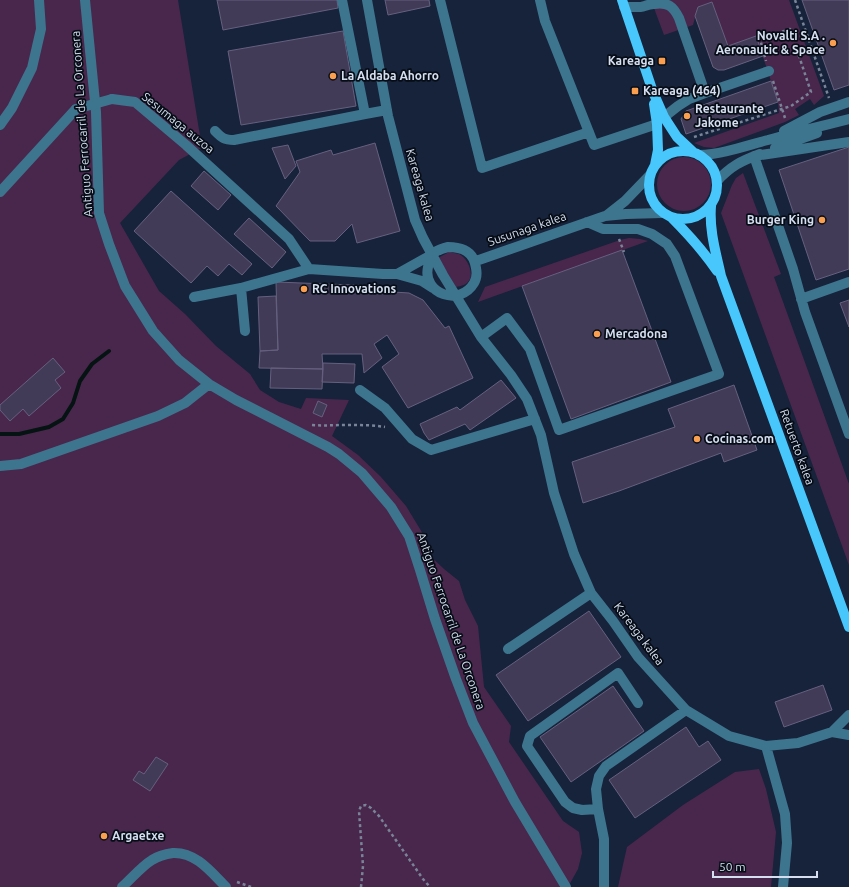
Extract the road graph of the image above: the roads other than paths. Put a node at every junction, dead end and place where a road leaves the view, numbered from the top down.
1 (39, 0) edge
2 (85, 0) edge
3 (342, 0) edge
4 (367, 0) edge
5 (440, 0) edge
6 (540, 0) edge
7 (623, 3) edge
8 (769, 71) road end
9 (705, 93) junction
10 (849, 102) edge
11 (387, 110) junction
12 (365, 114) junction
13 (849, 120) edge
14 (660, 121) junction
15 (0, 125) edge
16 (215, 131) dead end
17 (589, 132) junction
18 (768, 139) junction
19 (849, 142) edge
20 (696, 153) junction
21 (754, 156) junction
22 (655, 164) junction
23 (650, 175) junction
24 (717, 181) junction
25 (0, 192) edge
26 (711, 206) junction
27 (662, 213) junction
28 (606, 216) junction
29 (672, 218) junction
30 (587, 222) junction
31 (433, 254) junction
32 (476, 261) junction
33 (309, 269) junction
34 (397, 274) junction
35 (721, 276) junction
36 (849, 282) edge
37 (241, 288) junction
38 (434, 288) junction
39 (456, 296) junction
40 (194, 297) dead end
41 (801, 299) junction
42 (245, 331) dead end
43 (481, 337) junction
44 (209, 384) junction
45 (360, 390) dead end
46 (534, 419) junction
47 (849, 434) edge
48 (0, 466) edge
49 (591, 593) junction
50 (849, 627) edge
51 (508, 649) dead end
52 (638, 703) dead end
53 (686, 710) junction
54 (849, 715) edge
55 (832, 732) junction
56 (849, 735) edge
57 (766, 746) junction
58 (598, 809) junction
59 (122, 887) edge
60 (226, 887) edge
61 (566, 887) edge
62 (604, 887) edge
63 (783, 887) edge

1 - 15 street
2 - 44 street, Antiguo Ferrocarril de La Orconera
3 - 12 street
4 - 11 street, Kareaga kalea
5 - 17 street
6 - 17 street
7 - 9 street
7 - 14 main road
8 - 9 street
9 - 14 street
10 - 18 street
11 - 12 street
11 - 31 street, Kareaga kalea
12 - 16 street
13 - 18 street
13 - 21 street
14 - 17 street
14 - 20 main road
14 - 22 main road
18 - 20 street
19 - 21 street
20 - 22 main road
20 - 24 main road
21 - 24 street
21 - 41 street
22 - 23 main road
23 - 27 main road
23 - 28 street
24 - 26 main road
25 - 33 street, Sesumaga auzoa, bridge
26 - 29 main road
26 - 35 main road, Retuerto kalea
27 - 28 street
27 - 29 main road
28 - 30 street, Susunaga kalea
29 - 35 main road, Retuerto kalea
30 - 32 street, Susunaga kalea
30 - 43 street
31 - 32 street
31 - 34 street
31 - 38 street
31 - 39 street, Kareaga kalea
32 - 39 street
33 - 34 street
33 - 37 street
34 - 38 street
35 - 50 main road, Retuerto kalea
36 - 41 street
37 - 40 street
37 - 42 street
38 - 39 street
39 - 43 street, Kareaga kalea
41 - 47 street
43 - 46 street, Kareaga kalea
44 - 48 street
44 - 61 street, Antiguo Ferrocarril de La Orconera
45 - 46 street
46 - 49 street, Kareaga kalea
49 - 51 street
49 - 53 street, Kareaga kalea
52 - 58 street
53 - 57 street, Kareaga kalea
53 - 58 street
54 - 55 street, Kareaga kalea
55 - 56 street, Kareaga kalea
55 - 57 street, Kareaga kalea
57 - 63 street
58 - 62 street
59 - 60 street

